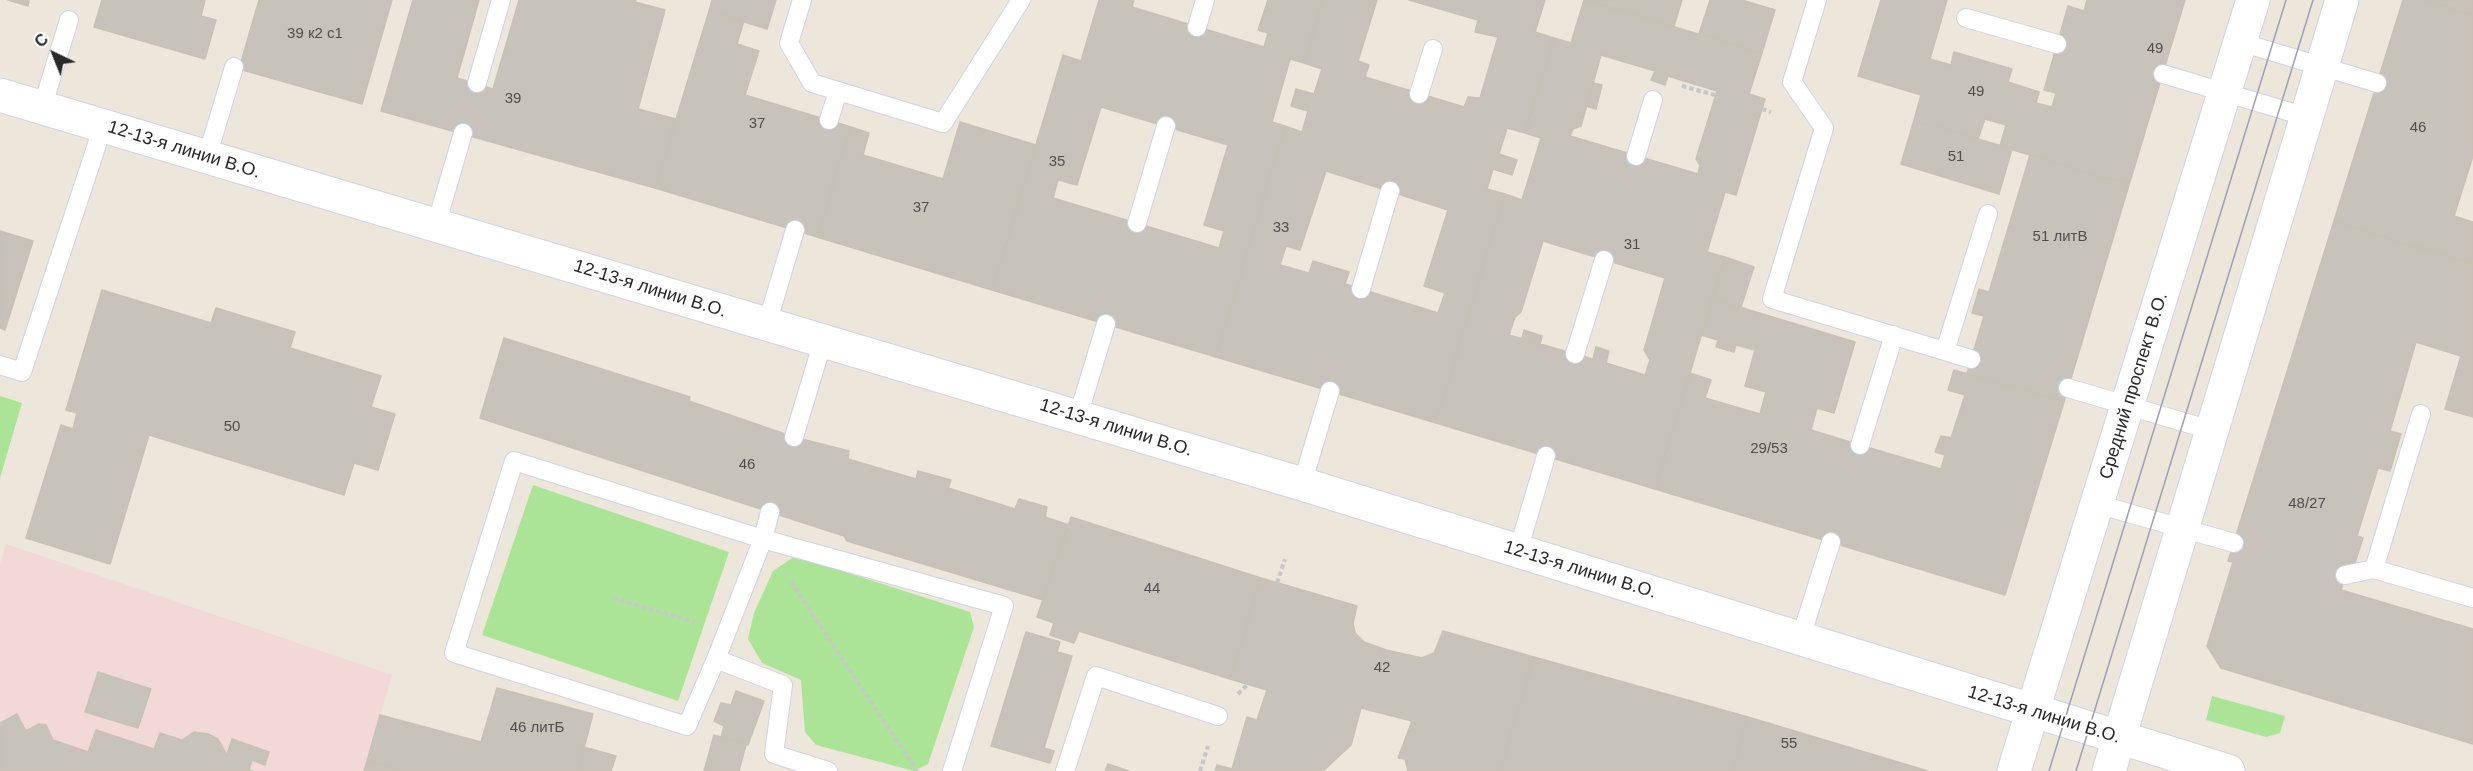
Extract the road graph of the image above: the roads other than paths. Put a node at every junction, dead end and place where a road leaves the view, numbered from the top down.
1 (501, 0) edge
2 (802, 0) edge
3 (1021, 0) edge
4 (1205, 0) edge
5 (1817, 0) edge
6 (2253, 0) edge
7 (2342, 0) edge
8 (1966, 18) dead end
9 (69, 20) dead end
10 (1197, 27) dead end
11 (2240, 42) junction
12 (2057, 44) dead end
13 (1433, 49) dead end
14 (234, 67) dead end
15 (2322, 67) junction
16 (2163, 74) dead end
17 (477, 83) dead end
18 (2377, 83) dead end
19 (837, 91) junction
20 (2225, 93) junction
21 (1419, 94) dead end
22 (0, 95) edge
23 (1653, 100) dead end
24 (42, 108) junction
25 (2307, 117) junction
26 (829, 120) dead end
27 (104, 126) junction
28 (1166, 126) dead end
29 (463, 133) dead end
30 (1636, 156) dead end
31 (207, 157) junction
32 (1390, 191) dead end
33 (1988, 214) dead end
34 (1137, 223) dead end
35 (436, 225) junction
36 (795, 230) dead end
37 (1604, 260) dead end
38 (1361, 289) dead end
39 (767, 324) junction
40 (1106, 324) dead end
41 (1894, 335) junction
42 (823, 341) junction
43 (1945, 351) junction
44 (1575, 354) dead end
45 (1971, 359) dead end
46 (0, 364) edge
47 (2068, 388) dead end
48 (1330, 392) dead end
49 (2128, 406) junction
50 (2421, 414) dead end
51 (1078, 416) junction
52 (2214, 431) junction
53 (794, 437) dead end
54 (1860, 445) dead end
55 (1546, 456) dead end
56 (1302, 484) junction
57 (2097, 504) junction
58 (770, 512) dead end
59 (2184, 528) junction
60 (763, 539) junction
61 (1831, 542) dead end
62 (2234, 543) dead end
63 (1518, 551) junction
64 (2374, 568) junction
65 (2345, 575) dead end
66 (2473, 598) edge
67 (1800, 640) junction
68 (716, 659) junction
69 (2032, 712) junction
70 (1218, 716) dead end
71 (2120, 738) junction
72 (828, 771) edge
73 (952, 771) edge
74 (1065, 771) edge
75 (2014, 771) edge
76 (2109, 771) edge
77 (2228, 771) edge

1 - 17 lane
2 - 19 lane
3 - 19 lane
4 - 10 lane
5 - 41 lane
6 - 11 street, Средний проспект В.О.
7 - 15 street
8 - 12 lane
9 - 24 lane
11 - 15 lane
11 - 20 street, Средний проспект В.О.
13 - 21 lane
14 - 31 lane
15 - 18 lane
15 - 25 street
16 - 20 lane
19 - 26 lane
20 - 25 lane
20 - 49 street, Средний проспект В.О.
22 - 24 street, 12-13-я линии В.О.
23 - 30 lane
24 - 27 street, 12-13-я линии В.О.
25 - 52 street
27 - 31 street, 12-13-я линии В.О.
27 - 46 lane
28 - 34 lane
29 - 35 lane
31 - 35 street, 12-13-я линии В.О.
32 - 38 lane
33 - 43 lane
35 - 39 street, 12-13-я линии В.О.
36 - 39 lane
37 - 44 lane
39 - 42 street, 12-13-я линии В.О.
40 - 51 lane
41 - 43 lane
41 - 54 lane
42 - 51 street, 12-13-я линии В.О.
42 - 53 lane
43 - 45 lane
47 - 49 lane
48 - 56 lane
49 - 52 lane
49 - 57 street, Средний проспект В.О.
50 - 64 lane
51 - 56 street, 12-13-я линии В.О.
52 - 59 street
55 - 63 lane
56 - 63 street, 12-13-я линии В.О.
57 - 59 lane
57 - 69 street, Средний проспект В.О.
58 - 60 lane
59 - 62 lane
59 - 71 street
60 - 68 lane
60 - 68 lane
60 - 73 lane
61 - 67 lane
63 - 67 street, 12-13-я линии В.О.
64 - 65 lane
64 - 66 lane
67 - 69 street, 12-13-я линии В.О.
68 - 72 lane
69 - 71 street, 12-13-я линии В.О.
69 - 75 street, Средний проспект В.О.
70 - 74 lane
71 - 76 street
71 - 77 street, 12-13-я линии В.О.

